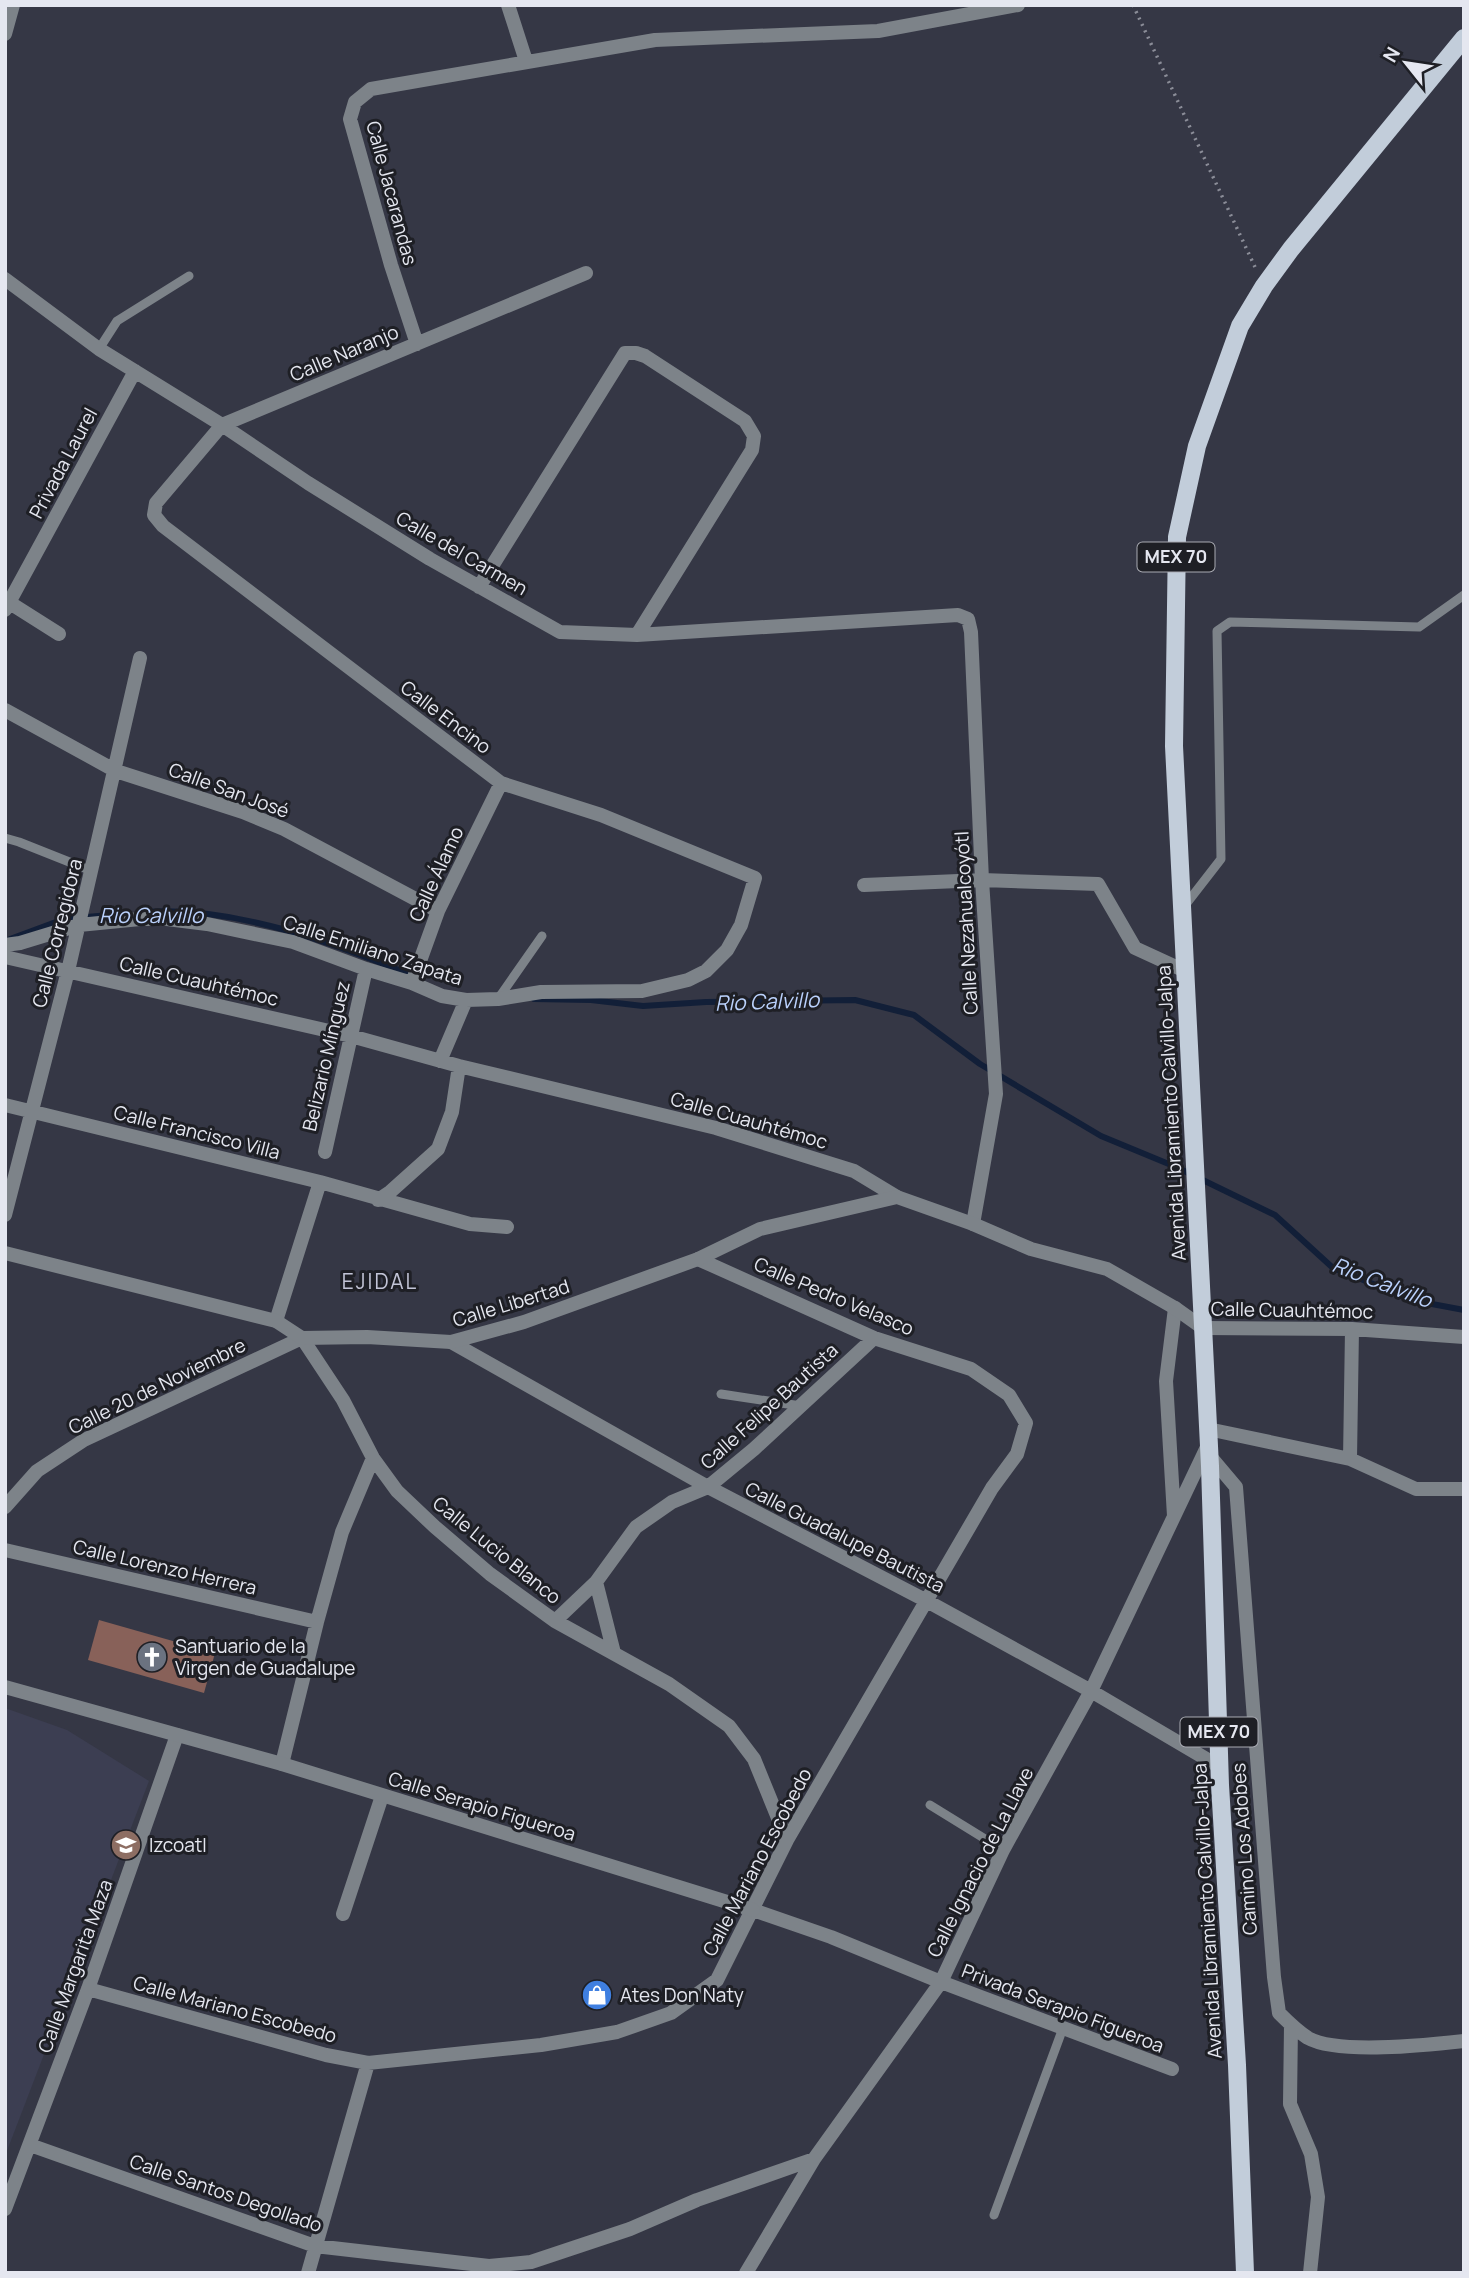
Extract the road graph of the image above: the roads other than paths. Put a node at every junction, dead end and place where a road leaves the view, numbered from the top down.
1 (13, 5) edge
2 (508, 5) edge
3 (1018, 5) edge
4 (5, 34) edge
5 (1464, 38) edge
6 (526, 61) junction
7 (586, 273) dead end
8 (189, 276) dead end
9 (5, 279) edge
10 (417, 344) junction
11 (99, 349) junction
12 (135, 371) junction
13 (222, 425) junction
14 (154, 515) joint
15 (479, 587) junction
16 (1464, 595) edge
17 (8, 607) edge
18 (968, 619) joint
19 (59, 634) dead end
20 (637, 635) junction
21 (141, 658) dead end
22 (5, 710) edge
23 (116, 771) junction
24 (501, 783) junction
25 (5, 838) edge
26 (92, 871) junction
27 (755, 878) joint
28 (982, 880) junction
29 (864, 885) dead end
30 (1182, 910) junction
31 (438, 911) junction
32 (79, 925) junction
33 (542, 936) dead end
34 (5, 945) edge
35 (5, 957) edge
36 (366, 970) junction
37 (68, 971) junction
38 (1185, 971) junction
39 (412, 983) junction
40 (498, 999) junction
41 (466, 1000) junction
42 (351, 1036) junction
43 (440, 1061) junction
44 (459, 1066) junction
45 (5, 1105) edge
46 (32, 1112) junction
47 (324, 1152) dead end
48 (320, 1182) junction
49 (897, 1197) junction
50 (378, 1200) junction
51 (5, 1215) edge
52 (973, 1224) junction
53 (507, 1227) dead end
54 (5, 1253) edge
55 (698, 1259) junction
56 (1175, 1308) junction
57 (276, 1321) junction
58 (1203, 1328) junction
59 (1352, 1329) junction
60 (1464, 1337) edge
61 (302, 1338) junction
62 (874, 1338) junction
63 (451, 1342) junction
64 (721, 1394) dead end
65 (801, 1406) junction
66 (1208, 1443) junction
67 (1017, 1454) joint
68 (373, 1458) junction
69 (1350, 1459) junction
70 (708, 1487) junction
71 (1464, 1489) edge
72 (5, 1507) edge
73 (1174, 1518) junction
74 (5, 1550) edge
75 (596, 1582) junction
76 (925, 1600) junction
77 (555, 1621) junction
78 (317, 1622) junction
79 (614, 1653) junction
80 (5, 1687) edge
81 (1091, 1691) junction
82 (177, 1735) junction
83 (282, 1764) junction
84 (1220, 1767) junction
85 (382, 1796) junction
86 (930, 1805) dead end
87 (787, 1840) junction
88 (1003, 1850) junction
89 (753, 1910) junction
90 (343, 1914) dead end
91 (941, 1982) junction
92 (88, 1989) junction
93 (1291, 2025) junction
94 (1063, 2028) junction
95 (1464, 2040) edge
96 (369, 2063) junction
97 (1172, 2069) dead end
98 (30, 2145) junction
99 (814, 2159) junction
100 (5, 2209) edge
101 (993, 2215) dead end
102 (315, 2246) junction
103 (529, 2267) edge
104 (308, 2273) edge
105 (746, 2273) edge
106 (1245, 2273) edge
107 (1310, 2273) edge

1 - 4 street
2 - 6 street
3 - 6 street, Calle Jacarandas
5 - 30 main road, Avenida Libramiento Calvillo-Jalpa / MEX 70
6 - 10 street, Calle Jacarandas
7 - 10 street, Calle Naranjo
8 - 11 lane
9 - 11 street, Calle del Carmen
10 - 13 street, Calle Naranjo
11 - 12 street, Calle del Carmen
12 - 13 street, Calle del Carmen
12 - 17 street, Privada Laurel
13 - 14 street, Calle Naranjo
13 - 15 street, Calle del Carmen
14 - 24 street, Calle Encino
15 - 20 street, Calle del Carmen
15 - 20 street
16 - 30 lane
17 - 19 street
18 - 20 street, Calle del Carmen
18 - 28 street, Calle Nezahualcoyótl
21 - 23 street, Calle Corregidora
22 - 23 street, Calle San José
23 - 26 street, Calle Corregidora
23 - 31 street, Calle San José
24 - 27 street, Calle Encino
24 - 31 street, Calle Álamo
25 - 26 lane
26 - 32 street, Calle Corregidora
27 - 40 street, Calle Emiliano Zapata
28 - 29 street
28 - 38 street
28 - 52 street, Calle Nezahualcoyótl
30 - 38 main road, Avenida Libramiento Calvillo-Jalpa / MEX 70
31 - 39 street, Calle Álamo
32 - 34 street, Calle Emiliano Zapata
32 - 36 street, Calle Emiliano Zapata
32 - 37 street, Calle Corregidora
33 - 40 lane
35 - 37 street, Calle Cuauhtémoc
36 - 39 street, Calle Emiliano Zapata
36 - 42 street, Belizario Mínguez
37 - 42 street, Calle Cuauhtémoc
37 - 46 street, Calle Corregidora
38 - 58 main road, Avenida Libramiento Calvillo-Jalpa / MEX 70
39 - 41 street, Calle Emiliano Zapata
40 - 41 street, Calle Emiliano Zapata
41 - 43 street
42 - 43 street, Calle Cuauhtémoc
42 - 47 street, Belizario Mínguez
43 - 44 street, Calle Cuauhtémoc
44 - 49 street, Calle Cuauhtémoc
44 - 50 street
45 - 46 street, Calle Francisco Villa
46 - 48 street, Calle Francisco Villa
46 - 51 street, Calle Corregidora
48 - 50 street, Calle Francisco Villa
48 - 57 street
49 - 52 street, Calle Cuauhtémoc
49 - 55 street, Calle Libertad
50 - 53 street, Calle Francisco Villa
52 - 56 street, Calle Cuauhtémoc
54 - 57 street
55 - 62 street, Calle Pedro Velasco
55 - 63 street, Calle Libertad
56 - 58 street, Calle Cuauhtémoc
56 - 73 street
57 - 61 street
58 - 59 street, Calle Cuauhtémoc
58 - 66 main road, Avenida Libramiento Calvillo-Jalpa / MEX 70
59 - 60 street, Calle Cuauhtémoc
59 - 69 street
61 - 63 street, Calle Libertad
61 - 68 street, Calle Lucio Blanco
61 - 72 street, Calle 20 de Noviembre
62 - 65 street, Calle Felipe Bautista
62 - 67 street, Calle Pedro Velasco
63 - 70 street, Calle Guadalupe Bautista
64 - 65 lane
65 - 70 street, Calle Felipe Bautista
66 - 69 street
66 - 73 street, Calle Ignacio de La Llave
66 - 84 main road, Avenida Libramiento Calvillo-Jalpa / MEX 70
66 - 93 street, Camino Los Adobes
67 - 76 street, Calle Mariano Escobedo
68 - 77 street, Calle Lucio Blanco
68 - 78 street
69 - 71 street
70 - 75 street, Calle Felipe Bautista
70 - 76 street, Calle Guadalupe Bautista
73 - 81 street, Calle Ignacio de La Llave
74 - 78 street, Calle Lorenzo Herrera
75 - 77 street, Calle Felipe Bautista
75 - 79 street
76 - 81 street, Calle Guadalupe Bautista
76 - 87 street, Calle Mariano Escobedo
77 - 79 street, Calle Lucio Blanco
78 - 83 street
79 - 87 street, Calle Lucio Blanco
80 - 82 street, Calle Serapio Figueroa
81 - 84 street, Calle Guadalupe Bautista
81 - 88 street, Calle Ignacio de La Llave
82 - 83 street, Calle Serapio Figueroa
82 - 92 street, Calle Margarita Maza
83 - 85 street, Calle Serapio Figueroa
84 - 106 main road, Avenida Libramiento Calvillo-Jalpa / MEX 70
85 - 89 street, Calle Serapio Figueroa
85 - 90 street
86 - 88 lane
87 - 89 street, Calle Mariano Escobedo
88 - 91 street, Calle Ignacio de La Llave
89 - 91 street, Calle Serapio Figueroa
89 - 96 street, Calle Mariano Escobedo
91 - 94 street, Privada Serapio Figueroa
91 - 99 street, Calle Ignacio de La Llave
92 - 96 street, Calle Mariano Escobedo
92 - 98 street, Calle Margarita Maza
93 - 95 street
93 - 107 street
94 - 97 street, Privada Serapio Figueroa
94 - 101 lane
96 - 102 street
98 - 100 street, Calle Margarita Maza
98 - 102 street, Calle Santos Degollado
99 - 103 street, Calle Santos Degollado
99 - 105 street, Calle Ignacio de La Llave
102 - 103 street, Calle Santos Degollado
102 - 104 street

